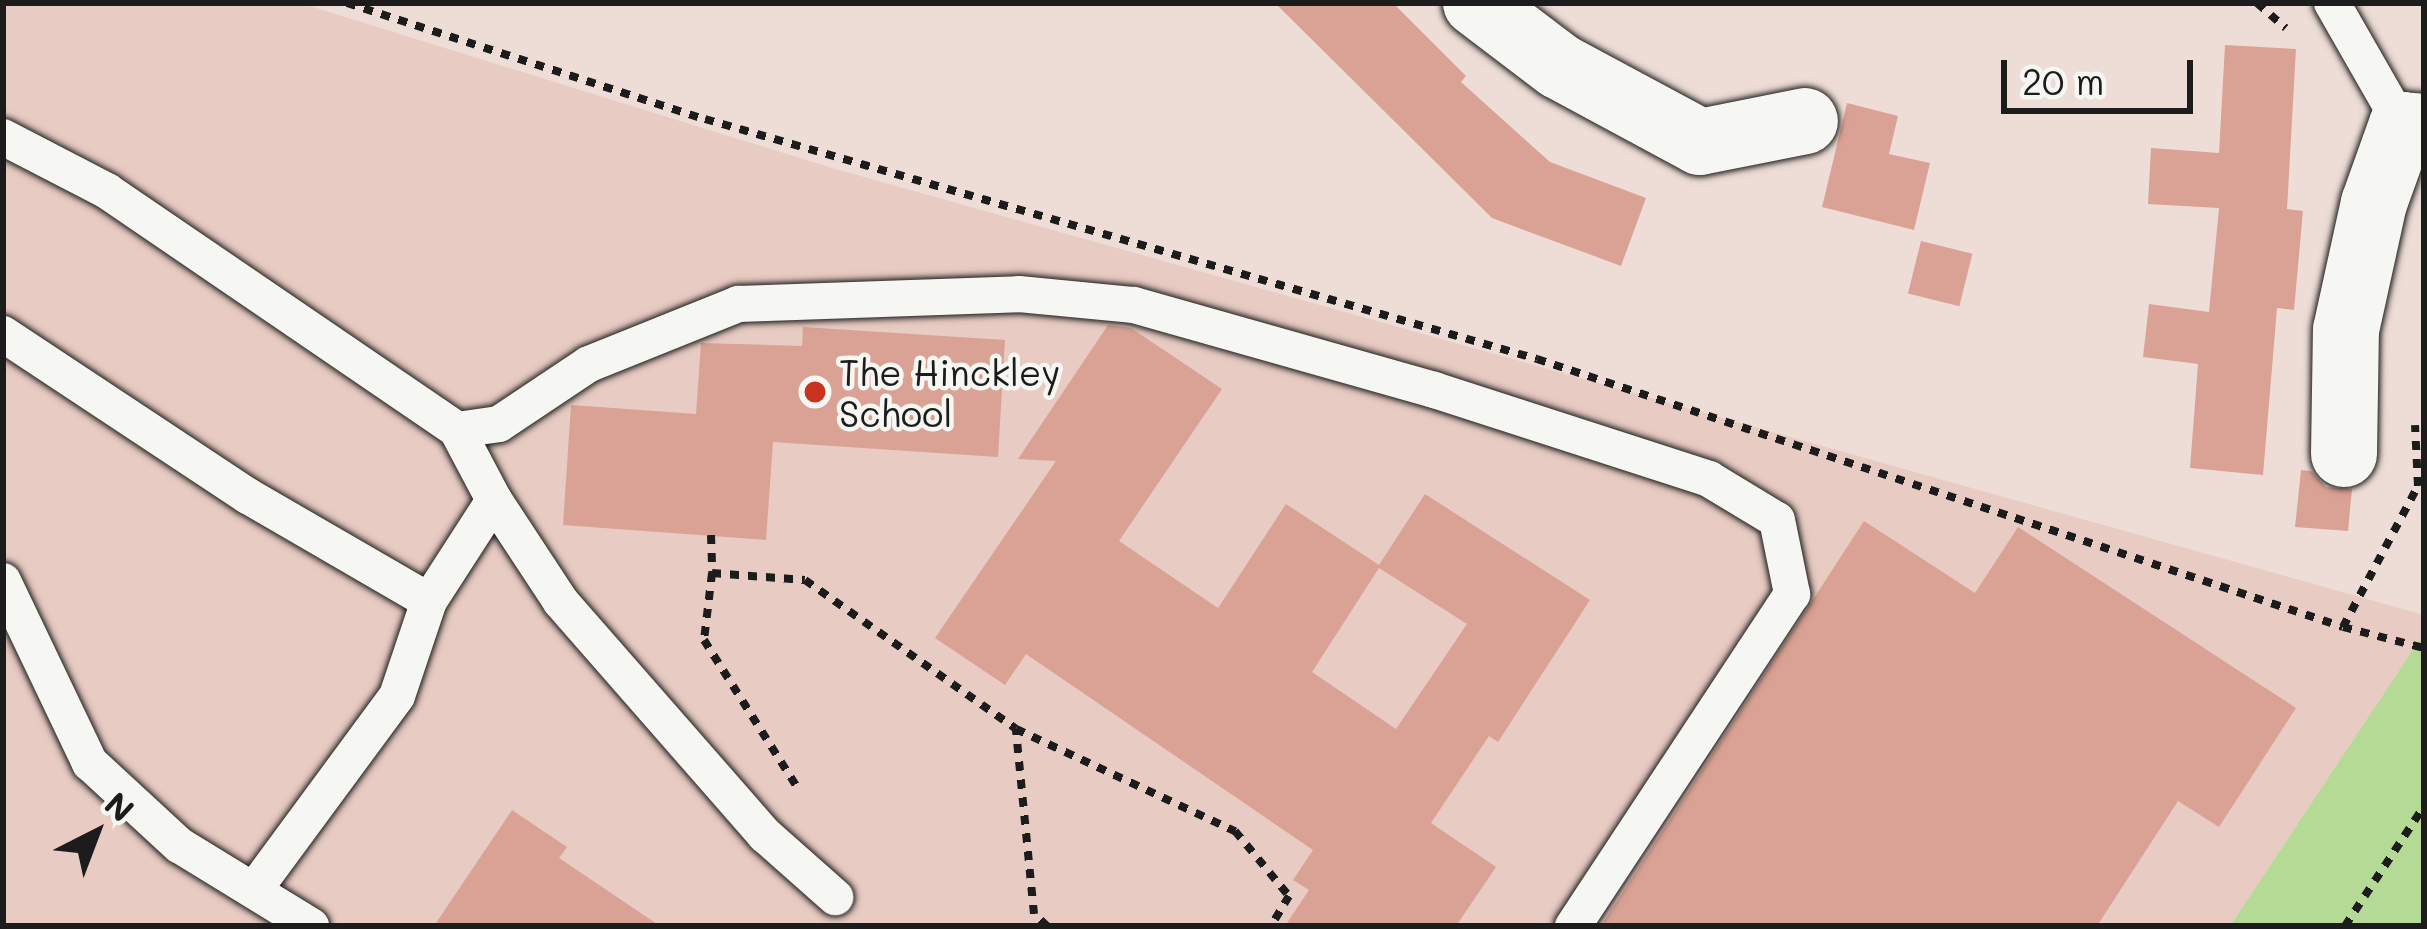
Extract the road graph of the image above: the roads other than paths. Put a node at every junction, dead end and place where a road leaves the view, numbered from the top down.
1 (1476, 3) edge
2 (2332, 3) edge
3 (1805, 121) dead end
4 (2413, 126) edge
5 (3, 137) edge
6 (3, 334) edge
7 (458, 430) junction
8 (2344, 454) dead end
9 (494, 500) junction
10 (3, 581) edge
11 (429, 601) junction
12 (254, 890) junction
13 (835, 897) dead end
14 (311, 926) edge
15 (1573, 926) edge

1 - 3 street
2 - 4 lane
4 - 8 street
5 - 7 lane
6 - 11 lane
7 - 9 lane
7 - 15 lane
9 - 11 lane
9 - 13 lane
10 - 12 lane
11 - 12 lane
12 - 14 lane

